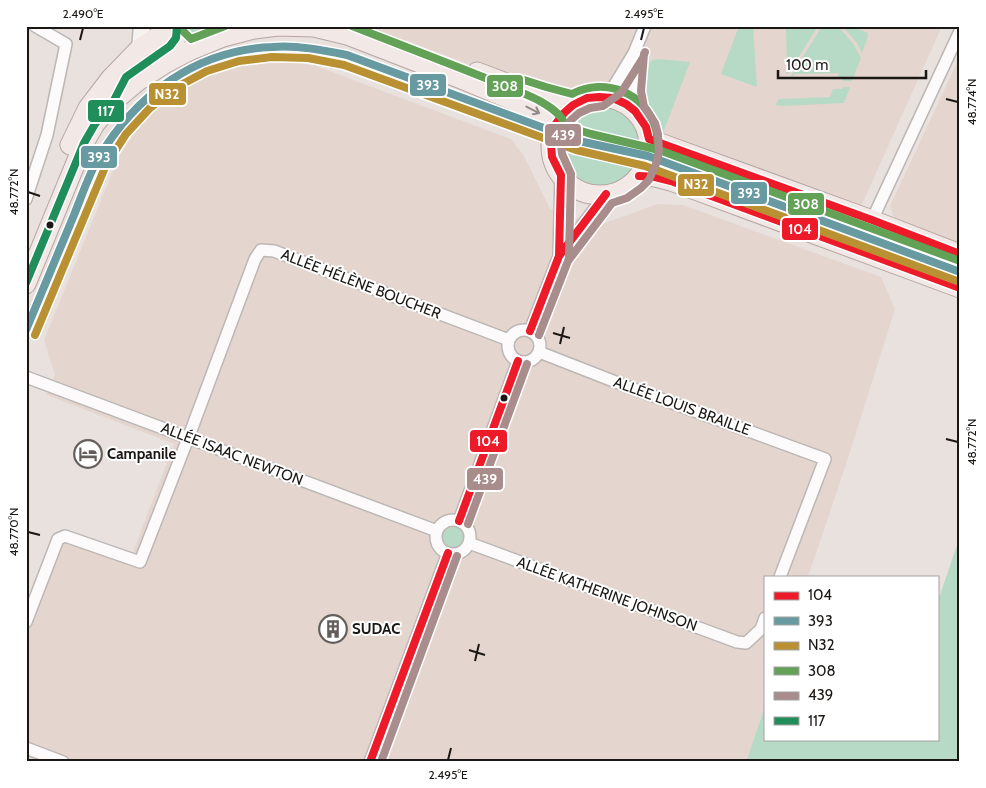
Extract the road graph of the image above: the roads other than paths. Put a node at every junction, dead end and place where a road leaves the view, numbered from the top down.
1 (35, 26) edge
2 (142, 26) edge
3 (354, 26) edge
4 (645, 26) edge
5 (172, 29) edge
6 (960, 31) edge
7 (140, 48) junction
8 (189, 51) junction
9 (634, 53) junction
10 (600, 97) junction
11 (113, 102) junction
12 (573, 105) junction
13 (636, 111) junction
14 (555, 126) junction
15 (649, 139) junction
16 (561, 175) junction
17 (639, 176) junction
18 (606, 194) junction
19 (26, 199) edge
20 (872, 220) junction
21 (26, 252) edge
22 (960, 254) edge
23 (559, 256) junction
24 (26, 284) edge
25 (960, 288) edge
26 (530, 331) junction
27 (509, 340) junction
28 (539, 352) junction
29 (518, 361) junction
30 (26, 377) edge
31 (188, 438) junction
32 (459, 521) junction
33 (437, 531) junction
34 (470, 543) junction
35 (448, 553) junction
36 (780, 576) edge
37 (764, 621) edge
38 (26, 622) edge
39 (27, 751) edge
40 (371, 761) edge
41 (63, 762) edge

1 - 19 street
2 - 7 main road
3 - 12 main road
4 - 9 street
5 - 7 main road
5 - 8 main road
5 - 11 main road
6 - 20 street
7 - 21 main road
8 - 11 main road
8 -> 14 main road
9 - 10 street
9 - 13 street
10 - 12 main road
10 - 13 main road
11 - 24 main road
12 - 14 main road
13 - 15 main road
14 - 16 main road
15 - 17 main road
15 - 20 main road
16 - 18 main road
16 - 23 street
17 - 18 main road
17 - 25 main road
18 - 23 street
20 - 22 main road
23 - 26 street
26 - 27 street
26 - 28 street
27 - 29 street
27 - 31 street, ALLÉE HÉLÈNE BOUCHER
28 - 29 street
28 - 36 street, ALLÉE LOUIS BRAILLE
29 - 32 street
30 - 31 street, ALLÉE ISAAC NEWTON
31 - 33 street, ALLÉE ISAAC NEWTON
31 - 38 street
32 - 33 street
32 - 34 street
33 - 35 street
34 - 35 street
34 - 37 street, ALLÉE KATHERINE JOHNSON
35 - 40 street
39 - 41 street

